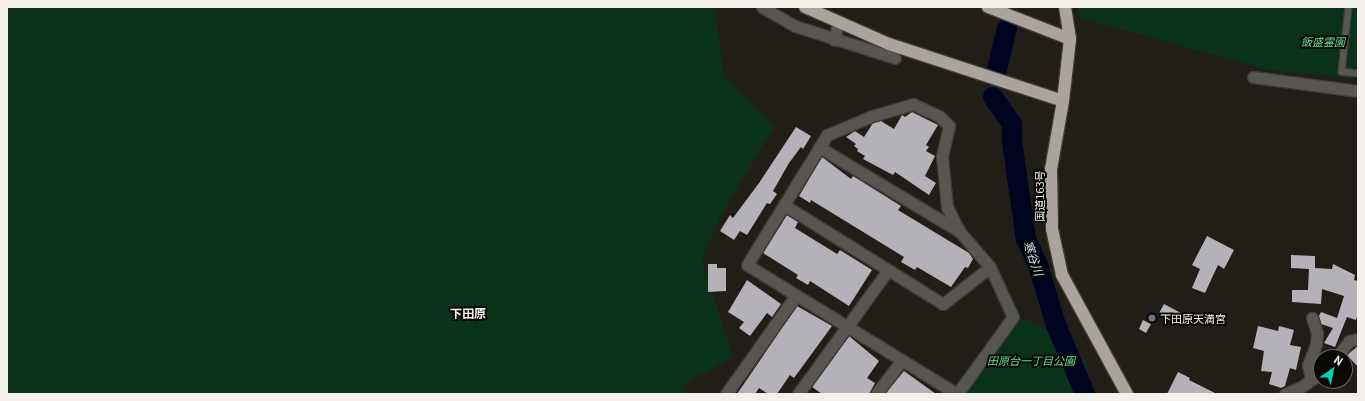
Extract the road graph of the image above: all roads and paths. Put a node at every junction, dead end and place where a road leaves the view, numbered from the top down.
1 (762, 7) edge
2 (805, 7) edge
3 (988, 7) edge
4 (1064, 7) edge
5 (1349, 7) edge
6 (838, 23) junction
7 (1070, 39) junction
8 (834, 40) junction
9 (895, 58) dead end
10 (1358, 73) edge
11 (1253, 77) dead end
12 (1358, 91) edge
13 (1063, 101) junction
14 (820, 147) junction
15 (784, 205) junction
16 (959, 231) junction
17 (990, 266) junction
18 (888, 270) junction
19 (796, 295) junction
20 (1312, 318) dead end
21 (848, 326) junction
22 (1357, 337) edge
23 (1343, 349) edge
24 (902, 360) junction
25 (1311, 380) joint
26 (1301, 391) edge
27 (726, 394) edge
28 (798, 394) edge
29 (876, 394) edge
30 (957, 394) edge
31 (1127, 394) edge
32 (1286, 394) edge

1 - 8 street
2 - 6 highway
3 - 7 highway
4 - 7 highway, 国道163号
5 - 10 lane
6 - 8 street
6 - 13 highway
7 - 13 highway, 国道163号
8 - 9 street
11 - 12 street
13 - 31 highway, 国道163号
14 - 15 street
14 - 16 street
14 - 16 street
15 - 18 street
15 - 19 street
16 - 17 street
17 - 18 street
17 - 30 street
18 - 21 street
19 - 21 street
19 - 27 street
20 - 25 street
21 - 24 street
21 - 28 street
22 - 23 street
24 - 29 street
24 - 30 street
25 - 26 street
26 - 32 street

